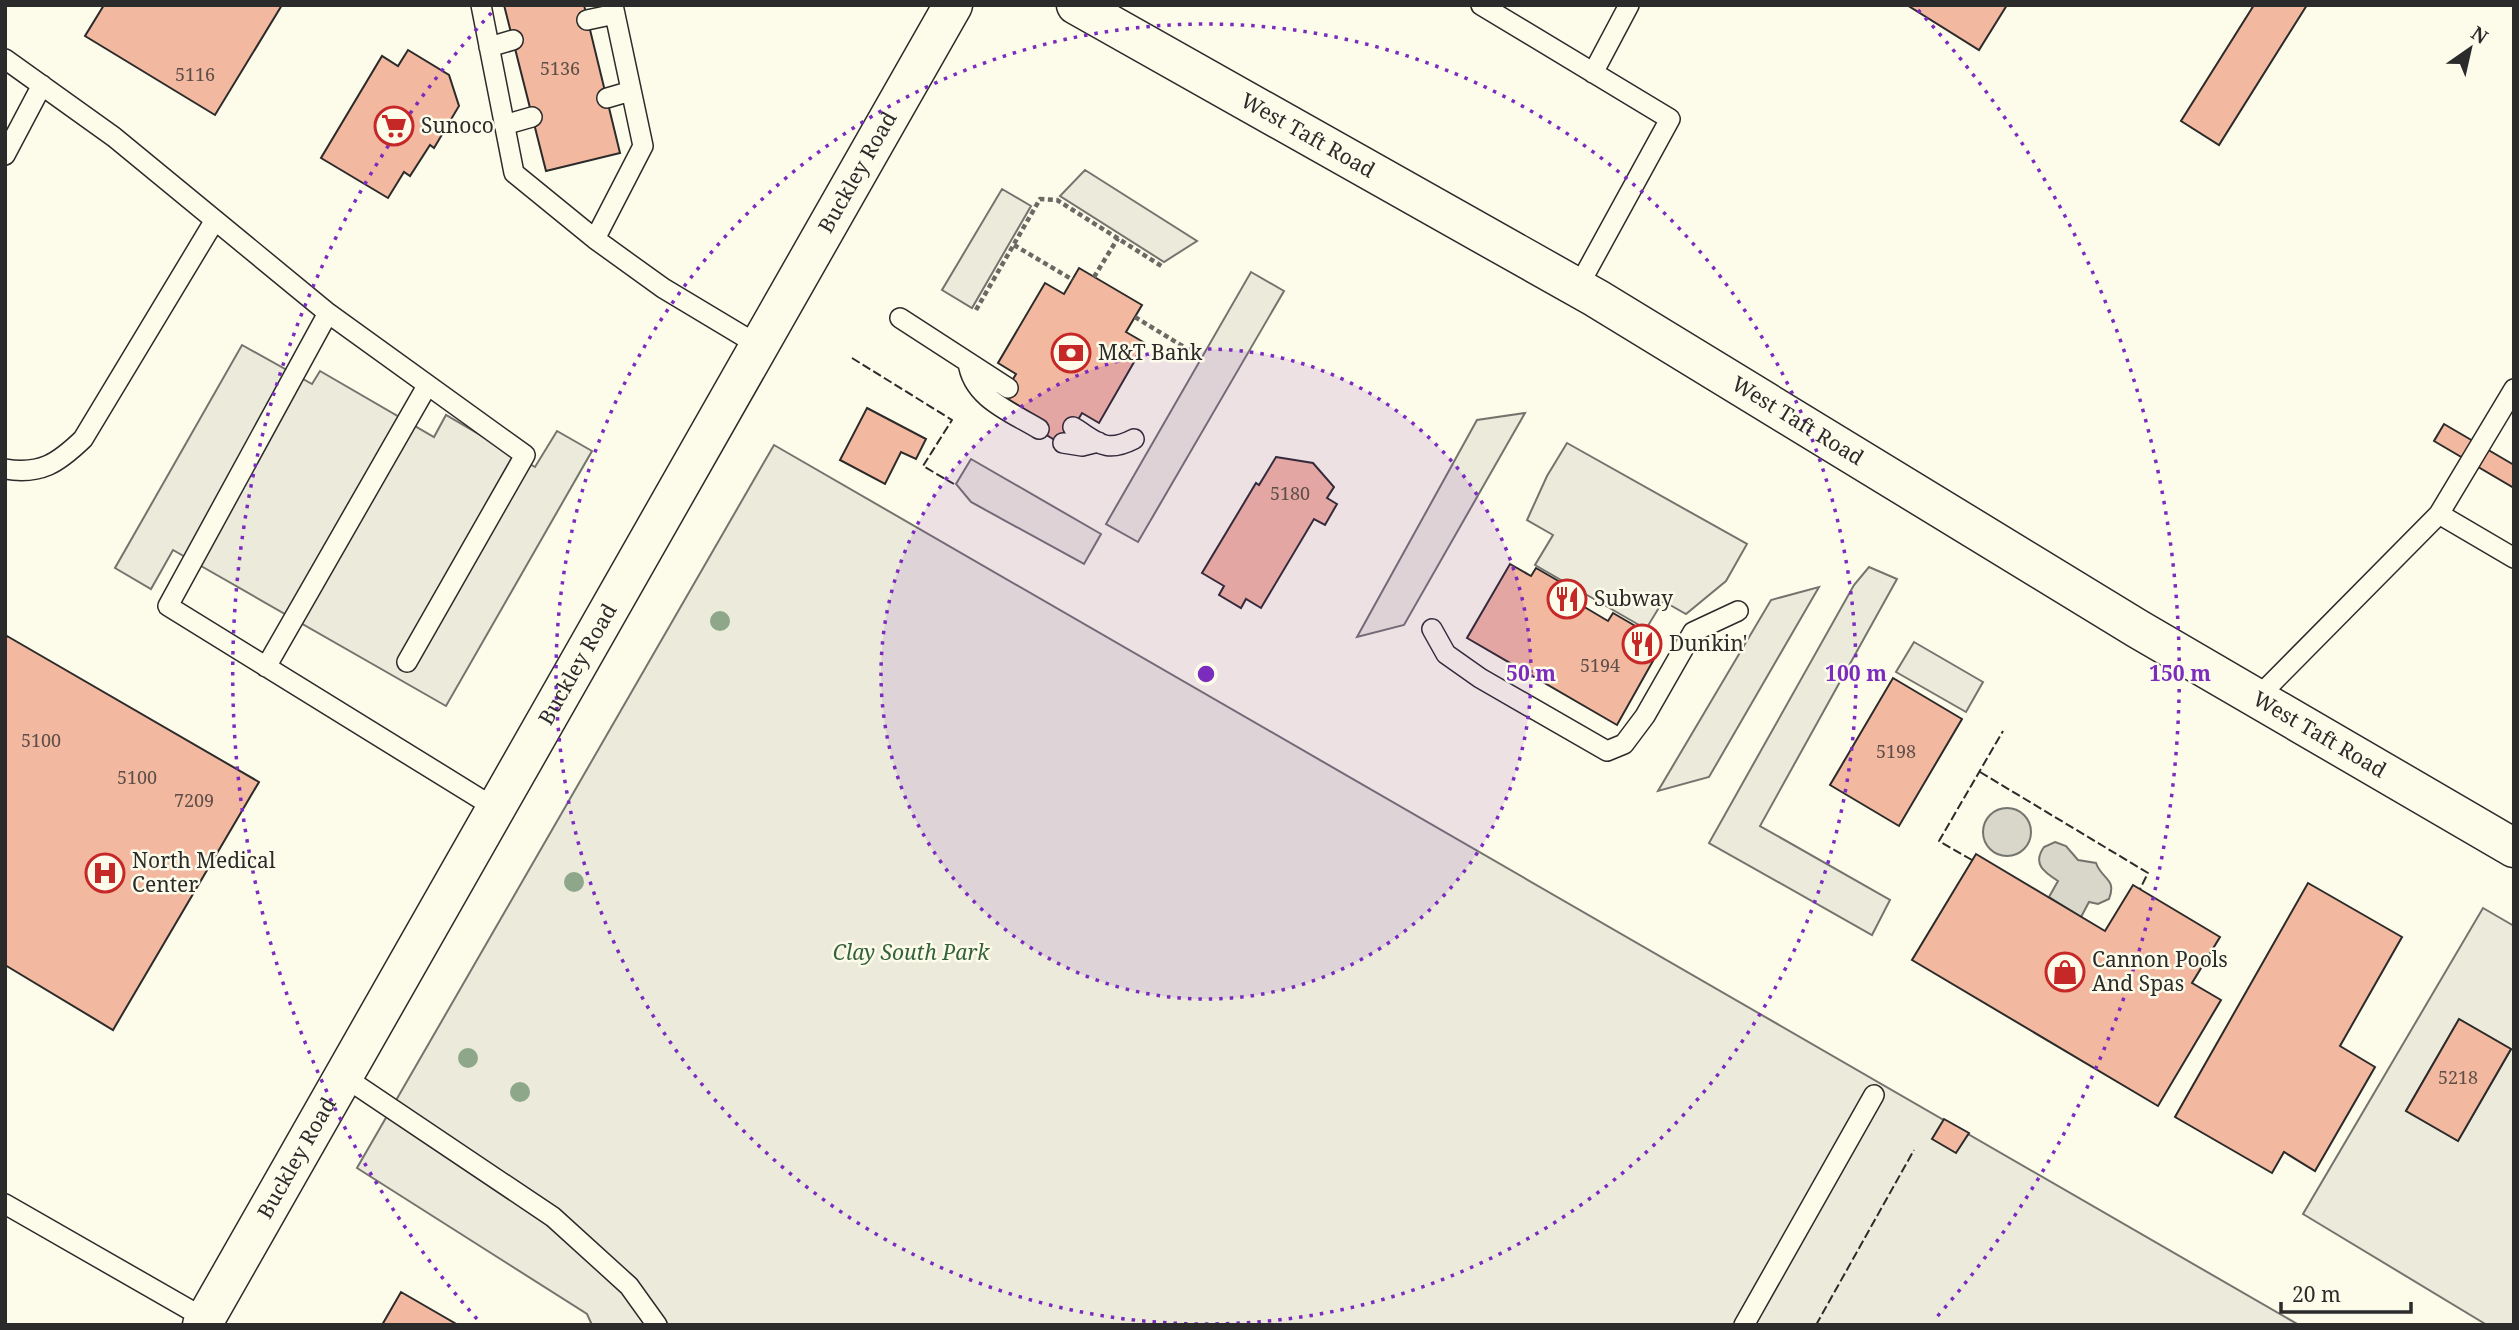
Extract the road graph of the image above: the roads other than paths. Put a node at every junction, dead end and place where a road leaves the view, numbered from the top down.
1 (481, 5) edge
2 (953, 5) edge
3 (1076, 5) edge
4 (1481, 5) edge
5 (1629, 5) edge
6 (614, 9) edge
7 (587, 20) dead end
8 (513, 40) dead end
9 (489, 47) junction
10 (5, 59) edge
11 (1593, 73) junction
12 (42, 85) junction
13 (631, 90) junction
14 (607, 98) dead end
15 (532, 117) dead end
16 (504, 125) junction
17 (5, 155) edge
18 (215, 220) junction
19 (595, 239) junction
20 (1578, 287) junction
21 (328, 313) junction
22 (900, 318) dead end
23 (758, 345) junction
24 (968, 362) junction
25 (427, 386) junction
26 (1008, 388) dead end
27 (2514, 389) edge
28 (1039, 429) dead end
29 (1068, 435) dead end
30 (1134, 439) dead end
31 (5, 469) edge
32 (2439, 514) junction
33 (2514, 558) edge
34 (1738, 611) dead end
35 (1432, 629) dead end
36 (407, 662) dead end
37 (267, 667) junction
38 (2257, 698) junction
39 (495, 808) junction
40 (2514, 848) edge
41 (343, 1076) junction
42 (1874, 1096) dead end
43 (5, 1204) edge
44 (207, 1323) edge
45 (657, 1325) edge
46 (1744, 1325) edge

1 - 9 lane
2 - 23 main road, Buckley Road
3 - 20 main road, West Taft Road
4 - 11 lane
5 - 11 lane
6 - 7 lane
6 - 13 lane
8 - 9 lane
9 - 16 lane
10 - 12 lane
11 - 20 lane
12 - 17 lane
12 - 18 lane
13 - 14 lane
13 - 19 lane
15 - 16 lane
16 - 19 lane
18 - 21 lane
18 - 31 lane
19 - 23 lane
20 - 38 main road, West Taft Road
21 - 25 lane
21 - 37 lane
22 - 24 lane
23 - 39 main road, Buckley Road
24 - 26 lane
24 - 28 lane
25 - 36 lane
25 - 37 lane
27 - 32 lane
29 - 30 lane
32 - 33 lane
32 - 38 lane
34 - 35 lane
37 - 39 lane
38 - 40 main road, West Taft Road
39 - 41 main road, Buckley Road
41 - 44 main road, Buckley Road
41 - 45 lane
42 - 46 lane
43 - 44 lane

